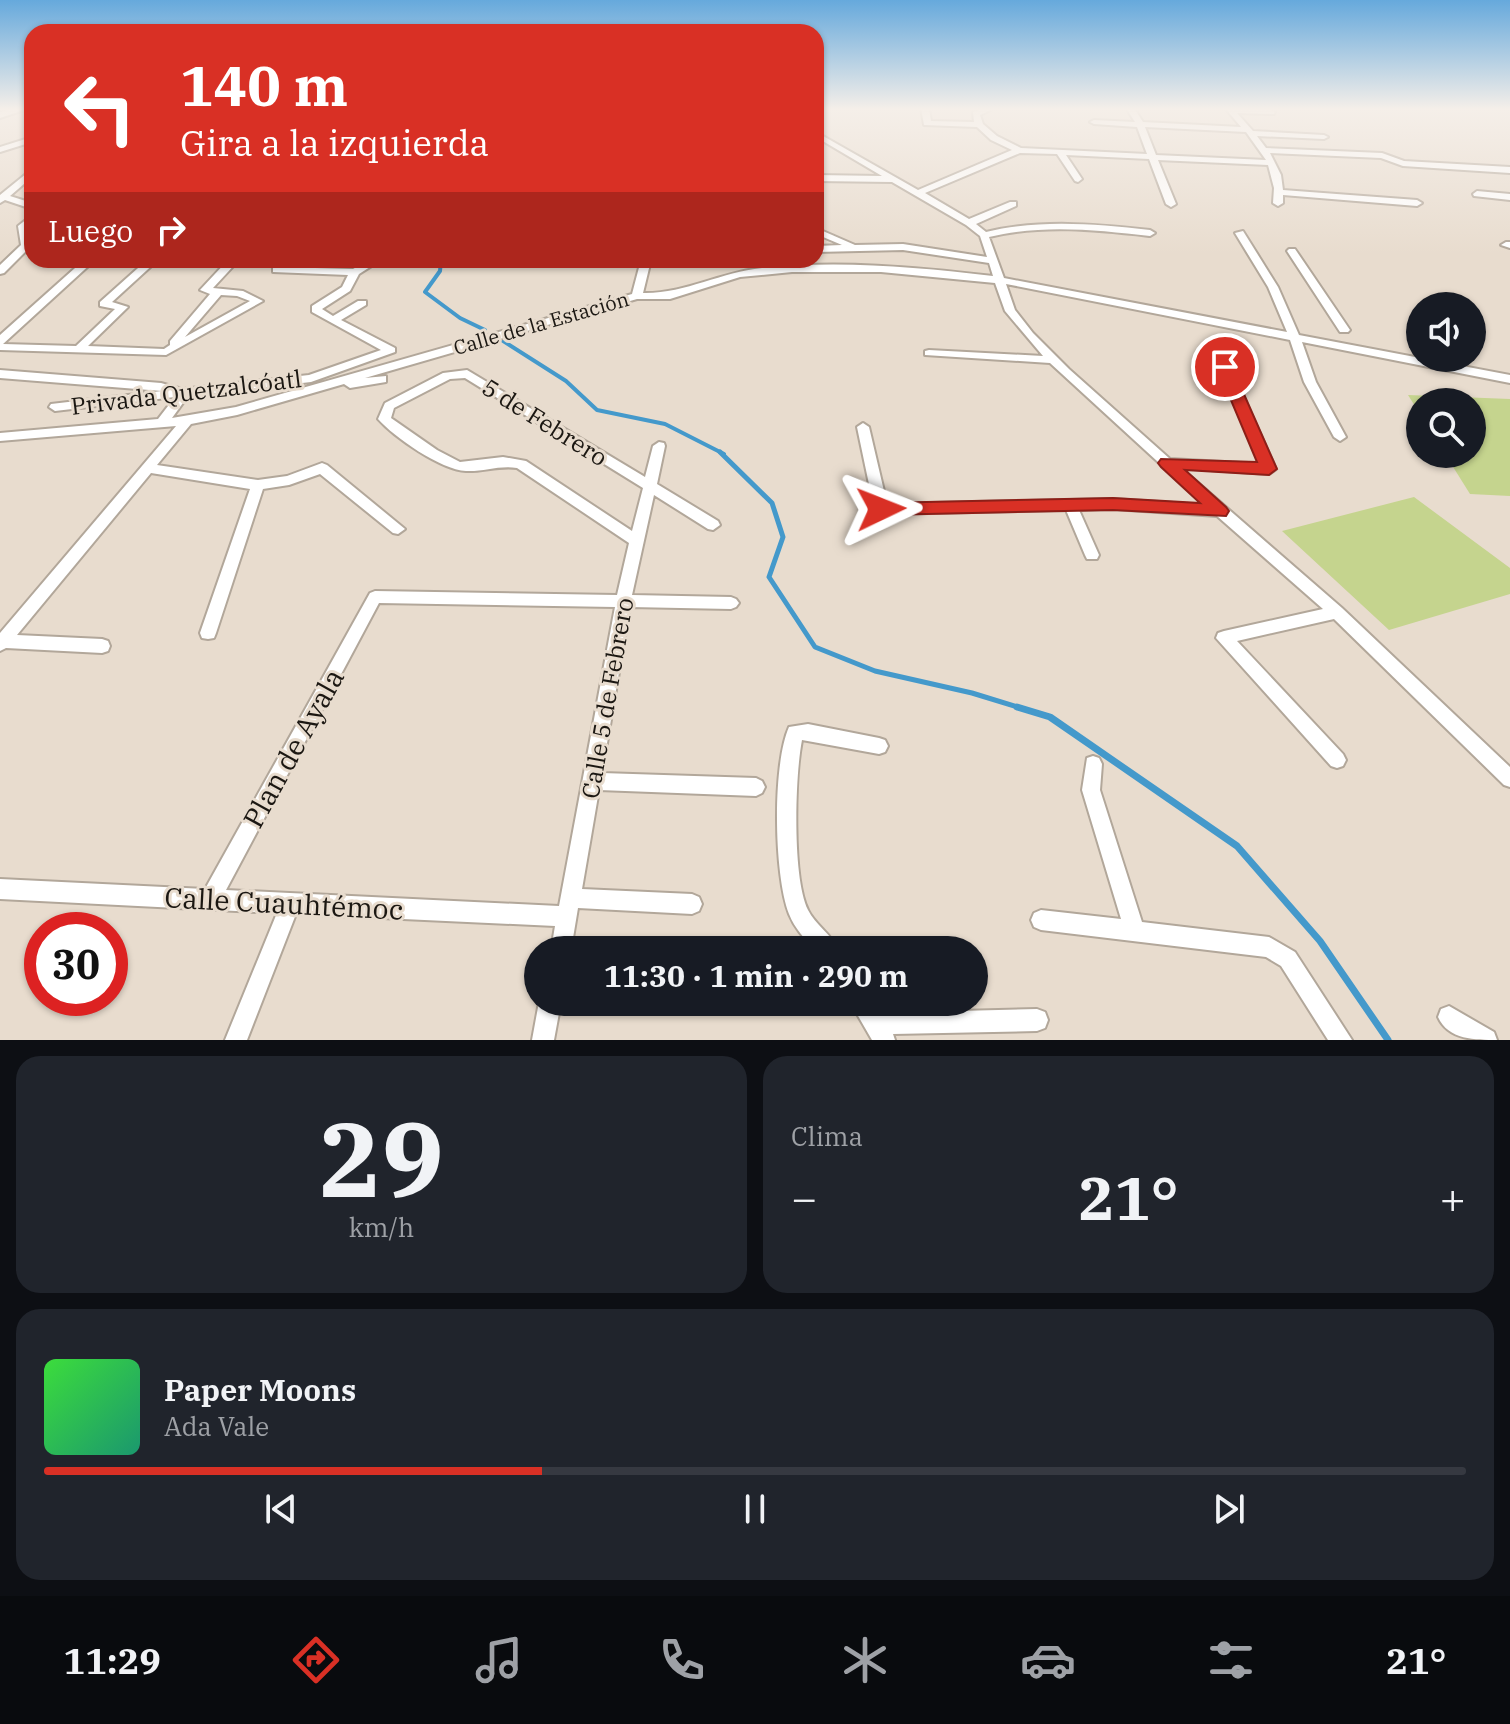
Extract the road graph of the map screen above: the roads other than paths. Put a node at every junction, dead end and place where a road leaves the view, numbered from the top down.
1 (855, 157) edge
2 (1004, 157) edge
3 (1063, 157) edge
4 (1143, 157) edge
5 (1151, 157) junction
6 (1268, 157) edge
7 (1384, 157) edge
8 (1272, 163) junction
9 (1510, 170) edge
10 (824, 178) edge
11 (24, 179) edge
12 (894, 179) junction
13 (1078, 179) dead end
14 (1280, 192) junction
15 (918, 193) junction
16 (1477, 194) dead end
17 (1510, 197) edge
18 (2, 199) edge
19 (1278, 203) dead end
20 (1417, 203) dead end
21 (24, 204) edge
22 (1013, 204) dead end
23 (1171, 204) dead end
24 (969, 223) junction
25 (1150, 233) dead end
26 (1240, 233) dead end
27 (824, 235) edge
28 (984, 235) junction
29 (851, 247) junction
30 (824, 249) edge
31 (24, 250) edge
32 (1292, 251) dead end
33 (993, 261) junction
34 (81, 268) edge
35 (144, 268) edge
36 (226, 268) edge
37 (362, 268) edge
38 (644, 268) edge
39 (764, 268) edge
40 (277, 270) dead end
41 (298, 270) joint
42 (0, 271) edge
43 (761, 271) junction
44 (355, 272) junction
45 (999, 280) junction
46 (218, 291) junction
47 (637, 296) junction
48 (362, 303) dead end
49 (333, 320) junction
50 (1344, 330) dead end
51 (1294, 337) junction
52 (0, 344) edge
53 (79, 349) junction
54 (166, 352) junction
55 (929, 353) dead end
56 (1054, 360) junction
57 (1225, 367) dead end
58 (0, 374) edge
59 (382, 379) dead end
60 (1510, 379) edge
61 (284, 381) junction
62 (320, 387) junction
63 (184, 393) junction
64 (55, 407) dead end
65 (187, 421) junction
66 (162, 423) junction
67 (863, 427) dead end
68 (0, 437) edge
69 (1340, 437) dead end
70 (659, 446) dead end
71 (1167, 463) junction
72 (147, 468) junction
73 (258, 485) junction
74 (650, 489) junction
75 (1070, 504) junction
76 (1220, 511) junction
77 (713, 525) dead end
78 (398, 529) dead end
79 (638, 542) junction
80 (1092, 555) dead end
81 (623, 603) junction
82 (731, 603) dead end
83 (1337, 612) junction
84 (208, 633) dead end
85 (1, 642) edge
86 (102, 646) dead end
87 (879, 746) dead end
88 (1337, 760) dead end
89 (1093, 764) dead end
90 (1510, 779) edge
91 (592, 781) junction
92 (756, 787) dead end
93 (0, 889) edge
94 (211, 898) junction
95 (290, 904) junction
96 (692, 904) dead end
97 (569, 907) junction
98 (1041, 920) dead end
99 (1134, 930) junction
100 (564, 936) edge
101 (817, 936) edge
102 (547, 1016) edge
103 (1449, 1017) dead end
104 (1037, 1020) dead end
105 (879, 1032) edge
106 (236, 1040) edge
107 (543, 1040) edge
108 (1341, 1040) edge
109 (1486, 1040) edge

1 - 12 street
2 - 15 street
3 - 13 street
4 - 5 street
5 - 8 street
5 - 23 street
6 - 8 street
7 - 9 street
8 - 14 street
10 - 12 street
11 - 18 street
12 - 15 street
14 - 19 street
14 - 20 street
15 - 24 street
16 - 17 street
18 - 21 street
22 - 24 street
24 - 28 street
25 - 28 street
26 - 51 street
27 - 29 street
28 - 33 street
29 - 30 street
29 - 33 street
31 - 42 street
32 - 50 street
33 - 45 street
34 - 52 street
35 - 53 street
36 - 46 street
37 - 44 street
38 - 47 street
39 - 43 street
40 - 41 street
41 - 44 street
43 - 45 street, Calle de la Estación
43 - 47 street, Calle de la Estación
44 - 49 street, Privada Quetzalcóatl
45 - 51 street, Calle de la Estación
45 - 56 street
46 - 54 street
46 - 54 street
47 - 62 street, Calle de la Estación
48 - 49 street
49 - 61 street, Privada Quetzalcóatl
51 - 60 street, Calle de la Estación
51 - 69 street
52 - 53 street
53 - 54 street
55 - 56 street
56 - 71 street
57 - 71 street
58 - 63 street
59 - 62 street
61 - 62 street
61 - 63 street, Privada Quetzalcóatl
62 - 65 street, Calle de la Estación
63 - 64 street, Privada Quetzalcóatl
63 - 66 street
65 - 66 street, Calle de la Estación
65 - 72 street
66 - 68 street, Calle de la Estación
67 - 75 street
70 - 74 street, Calle 5 de Febrero
71 - 76 street
72 - 73 street
72 - 85 street
73 - 78 street
73 - 84 street
74 - 77 street, 5 de Febrero
74 - 79 street, Calle 5 de Febrero
74 - 79 street, 5 de Febrero
75 - 76 street
75 - 80 street
76 - 83 street
79 - 81 street, Calle 5 de Febrero
81 - 82 street
81 - 91 street, Calle 5 de Febrero
81 - 94 street, Plan de Ayala
83 - 88 street
83 - 90 street
85 - 86 street
87 - 101 street
89 - 99 street
91 - 92 street
91 - 97 street, Calle 5 de Febrero
93 - 94 street, Calle Cuauhtémoc
94 - 95 street, Calle Cuauhtémoc
95 - 97 street, Calle Cuauhtémoc
95 - 106 street
96 - 97 street, Calle Cuauhtémoc
97 - 100 street, Calle 5 de Febrero
98 - 99 street
99 - 108 street
102 - 107 street
103 - 109 street
104 - 105 street

